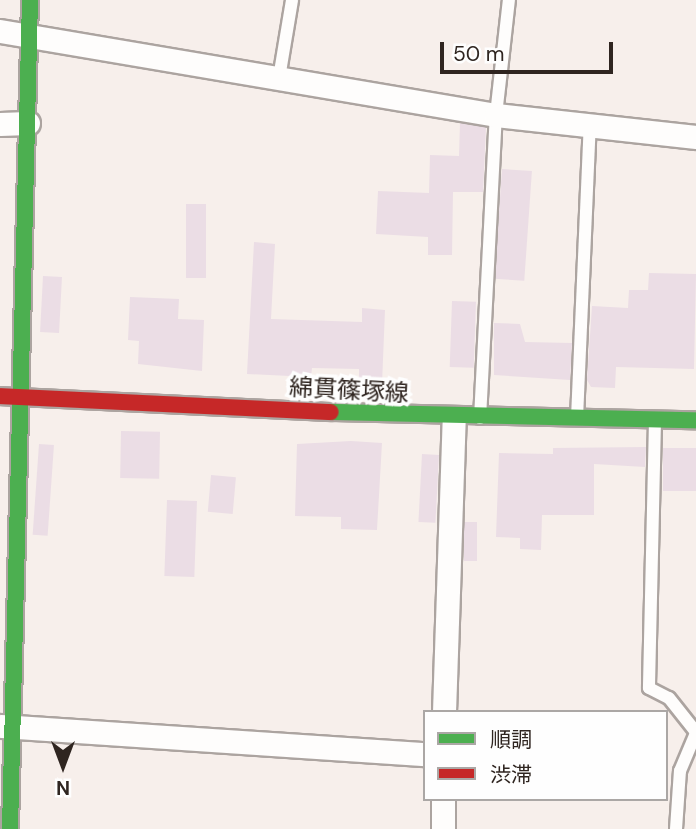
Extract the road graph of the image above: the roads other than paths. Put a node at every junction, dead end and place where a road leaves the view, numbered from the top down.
1 (30, 0) edge
2 (292, 0) edge
3 (509, 0) edge
4 (0, 31) edge
5 (29, 35) junction
6 (279, 78) junction
7 (496, 115) junction
8 (0, 124) edge
9 (28, 124) junction
10 (590, 126) junction
11 (696, 137) edge
12 (0, 396) edge
13 (20, 397) junction
14 (454, 418) junction
15 (480, 418) junction
16 (577, 419) junction
17 (655, 420) junction
18 (696, 420) edge
19 (444, 710) edge
20 (6, 726) edge
21 (696, 732) edge
22 (423, 754) edge
23 (443, 801) edge
24 (10, 829) edge
25 (443, 829) edge
26 (676, 829) edge

1 - 5 street
2 - 6 lane
3 - 7 lane
4 - 5 street
5 - 6 street
5 - 9 street
6 - 7 street
7 - 10 street
7 - 15 lane
8 - 9 street
9 - 13 street
10 - 11 street
10 - 16 lane
12 - 13 street, 綿貫篠塚線
13 - 14 street, 綿貫篠塚線
13 - 20 street
14 - 15 street, 綿貫篠塚線
14 - 19 street
15 - 16 street, 綿貫篠塚線
16 - 17 street, 綿貫篠塚線
17 - 18 street, 綿貫篠塚線
17 - 21 lane
20 - 22 street
20 - 24 street
21 - 26 lane
23 - 25 street

